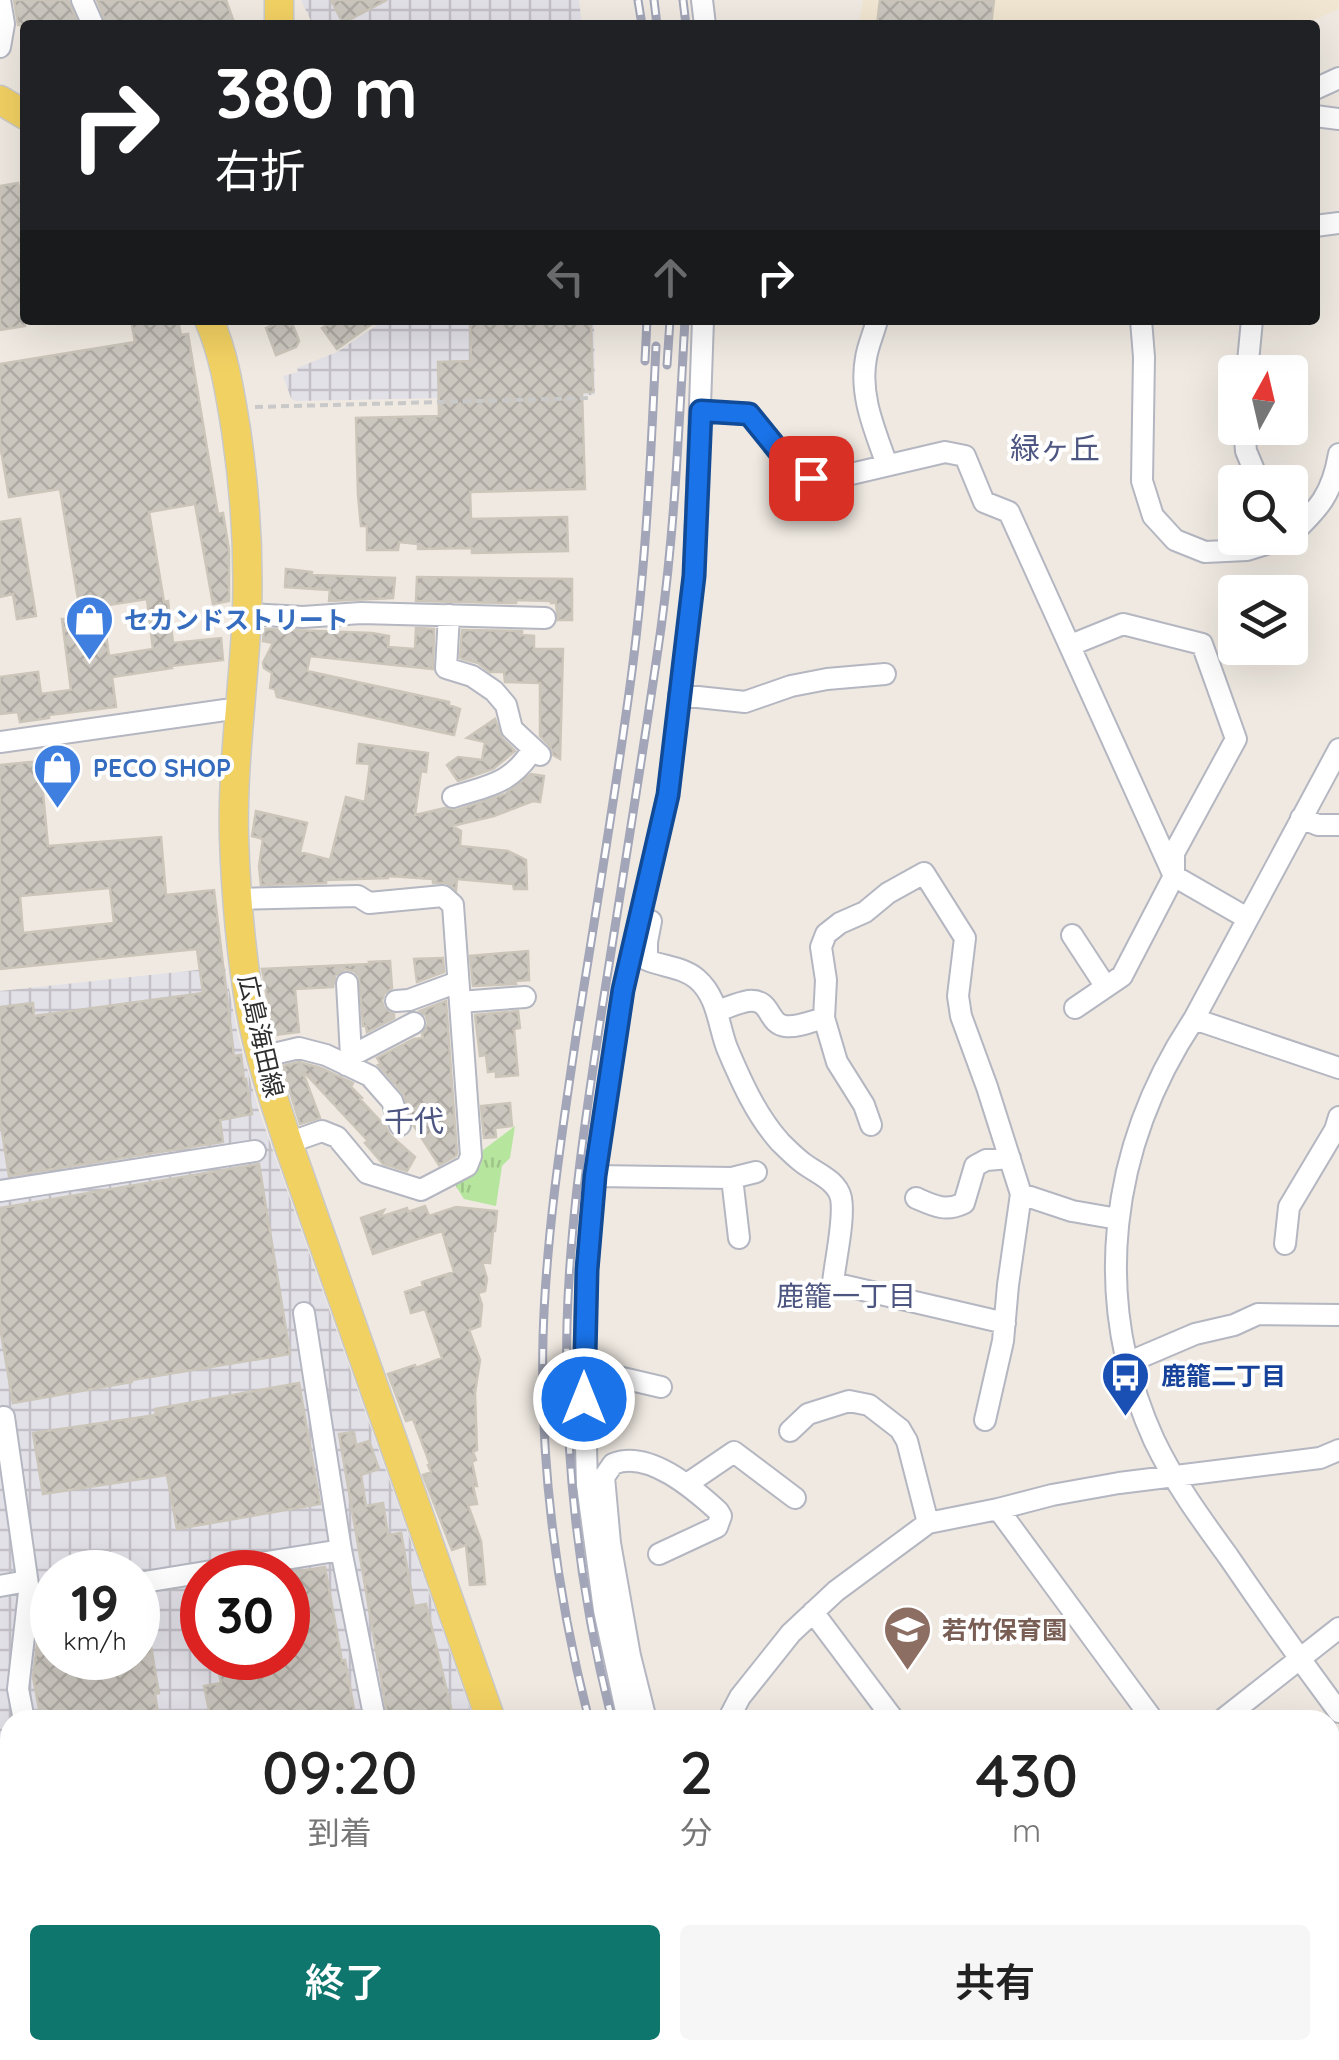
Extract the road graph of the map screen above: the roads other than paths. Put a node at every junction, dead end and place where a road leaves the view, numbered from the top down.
1 (0, 0) edge
2 (0, 47) edge
3 (211, 325) edge
4 (703, 325) edge
5 (875, 325) edge
6 (1141, 325) edge
7 (1252, 325) edge
8 (1249, 355) edge
9 (701, 411) junction
10 (1339, 454) edge
11 (887, 465) junction
12 (1308, 518) edge
13 (1218, 551) edge
14 (247, 614) junction
15 (448, 615) junction
16 (545, 618) dead end
17 (1071, 646) junction
18 (886, 674) dead end
19 (680, 695) junction
20 (239, 712) junction
21 (0, 742) edge
22 (1339, 749) edge
23 (453, 797) dead end
24 (1301, 818) junction
25 (1339, 825) edge
26 (1174, 876) junction
27 (644, 898) junction
28 (238, 899) junction
29 (1247, 918) junction
30 (1072, 935) dead end
31 (347, 982) dead end
32 (1106, 987) junction
33 (459, 992) junction
34 (525, 997) dead end
35 (396, 1001) dead end
36 (1075, 1008) dead end
37 (717, 1012) junction
38 (824, 1018) junction
39 (1194, 1019) junction
40 (414, 1023) dead end
41 (261, 1057) junction
42 (348, 1060) junction
43 (1339, 1068) edge
44 (1339, 1116) edge
45 (400, 1124) dead end
46 (871, 1125) dead end
47 (288, 1143) junction
48 (255, 1152) dead end
49 (1010, 1158) junction
50 (756, 1172) dead end
51 (595, 1176) junction
52 (732, 1178) junction
53 (0, 1191) edge
54 (1021, 1194) junction
55 (916, 1198) dead end
56 (1118, 1219) junction
57 (738, 1238) dead end
58 (1285, 1244) dead end
59 (304, 1313) dead end
60 (1339, 1315) edge
61 (1005, 1323) junction
62 (1128, 1362) junction
63 (584, 1368) junction
64 (661, 1387) dead end
65 (4, 1417) dead end
66 (985, 1420) dead end
67 (790, 1431) dead end
68 (1339, 1450) edge
69 (1172, 1475) junction
70 (688, 1484) junction
71 (795, 1498) dead end
72 (998, 1509) junction
73 (928, 1522) junction
74 (341, 1550) junction
75 (659, 1554) dead end
76 (160, 1579) edge
77 (0, 1586) edge
78 (28, 1587) junction
79 (813, 1612) junction
80 (1339, 1628) edge
81 (1300, 1660) junction
82 (22, 1710) edge
83 (373, 1710) edge
84 (488, 1710) edge
85 (626, 1710) edge
86 (644, 1710) edge
87 (733, 1710) edge
88 (886, 1710) edge
89 (1146, 1710) edge
90 (1235, 1710) edge
91 (1338, 1710) edge

1 - 2 street
3 - 14 main road, 広島海田線
4 - 9 street
5 - 11 street
6 - 13 street
7 - 8 street
9 - 11 street
9 - 19 street
10 - 12 street
11 - 17 street
14 - 15 street
14 - 20 main road, 広島海田線
15 - 16 street
15 - 23 street
17 - 26 street
17 - 26 street
18 - 19 street
19 - 27 street
20 - 21 street
20 - 28 main road, 広島海田線
22 - 24 street
24 - 25 street
24 - 29 street
26 - 29 street
26 - 32 street
27 - 37 street
27 - 51 street
28 - 33 street
28 - 41 main road, 広島海田線
29 - 39 street
30 - 32 street
31 - 42 street
32 - 36 street
33 - 34 street
33 - 35 street
33 - 47 street
37 - 38 street
37 - 61 street
38 - 46 street
38 - 49 street
39 - 43 street
39 - 56 street
40 - 42 street
41 - 42 street
41 - 47 main road, 広島海田線
42 - 45 street
44 - 58 street
47 - 84 main road, 広島海田線
48 - 53 street
49 - 54 street
49 - 55 street
50 - 52 street
51 - 52 street
51 - 63 street
52 - 57 street
54 - 56 street
54 - 61 street
56 - 62 street
59 - 74 street
60 - 62 street
61 - 66 street
62 - 69 street
63 - 64 street
63 - 85 street
65 - 78 street
67 - 73 street
68 - 69 street
69 - 72 street
69 - 81 street
70 - 71 street
70 - 75 street
70 - 86 street
72 - 73 street
72 - 89 street
73 - 79 street
74 - 76 street
74 - 83 street
77 - 78 street
78 - 82 street
79 - 87 street
79 - 88 street
80 - 81 street
81 - 90 street
81 - 91 street

